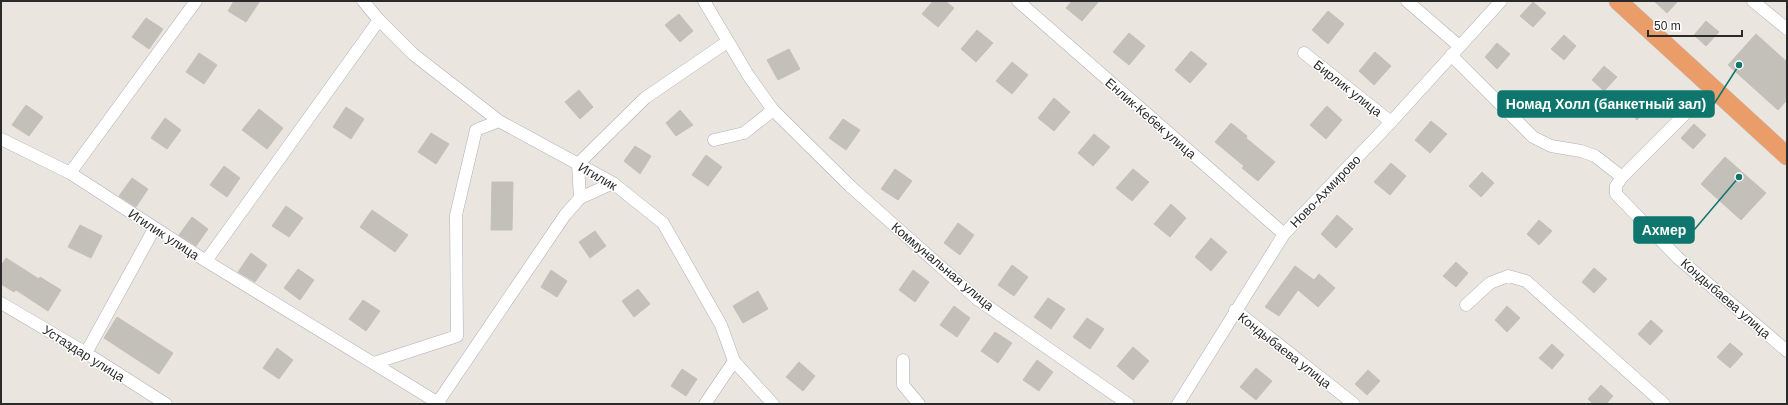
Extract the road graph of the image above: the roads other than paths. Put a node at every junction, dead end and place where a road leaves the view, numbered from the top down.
1 (196, 1) edge
2 (363, 1) edge
3 (704, 1) edge
4 (1018, 1) edge
5 (1407, 1) edge
6 (1500, 1) edge
7 (1618, 1) edge
8 (1753, 1) edge
9 (378, 20) junction
10 (1787, 29) edge
11 (727, 42) junction
12 (1459, 46) junction
13 (1304, 54) dead end
14 (1451, 55) junction
15 (1711, 88) junction
16 (773, 110) junction
17 (499, 121) junction
18 (1391, 122) junction
19 (1, 139) edge
20 (714, 140) dead end
21 (1787, 156) edge
22 (578, 164) junction
23 (70, 173) junction
24 (1622, 177) junction
25 (613, 183) junction
26 (580, 198) junction
27 (154, 229) junction
28 (1284, 234) junction
29 (206, 261) junction
30 (1, 303) edge
31 (1466, 305) dead end
32 (1235, 310) junction
33 (1787, 351) edge
34 (86, 353) junction
35 (903, 360) dead end
36 (734, 361) junction
37 (374, 363) junction
38 (439, 403) edge
39 (166, 404) edge
40 (705, 404) edge
41 (773, 404) edge
42 (919, 404) edge
43 (1128, 404) edge
44 (1178, 404) edge
45 (1354, 404) edge
46 (1664, 404) edge

1 - 23 street
2 - 9 street, Игилик
3 - 11 street, Коммунальная улица
4 - 28 street, Енлик-Кебек улица
5 - 12 street
6 - 12 street, Ново-Ахмирово
7 - 15 highway
8 - 10 street
9 - 17 street, Игилик
9 - 29 street
11 - 16 street, Коммунальная улица
11 - 22 street
12 - 14 street, Ново-Ахмирово
13 - 18 street, Бирлик улица
14 - 18 street, Ново-Ахмирово
14 - 24 street
15 - 21 highway
15 - 24 street, Кондыбаева улица
16 - 20 street
16 - 43 street, Коммунальная улица
17 - 22 street, Игилик
17 - 37 street
18 - 28 street, Ново-Ахмирово
19 - 23 street, Игилик улица
22 - 25 street, Игилик
22 - 26 street
23 - 27 street, Игилик улица
24 - 33 street, Кондыбаева улица
25 - 26 street
25 - 36 street, Игилик
26 - 38 street
27 - 29 street, Игилик улица
27 - 34 street
28 - 32 street, Ново-Ахмирово
29 - 37 street, Игилик улица
30 - 34 street, Устаздар улица
31 - 46 street
32 - 44 street, Ново-Ахмирово
32 - 45 street, Кондыбаева улица
34 - 39 street, Устаздар улица
35 - 42 street
36 - 40 street
36 - 41 street, Игилик
37 - 38 street, Игилик улица

